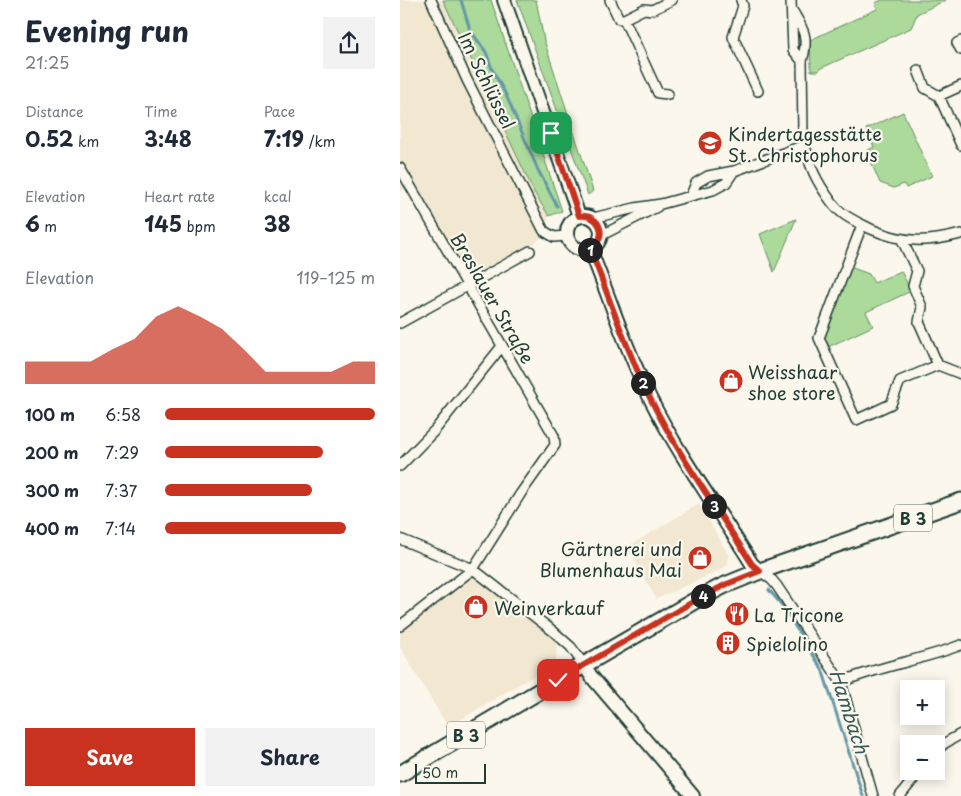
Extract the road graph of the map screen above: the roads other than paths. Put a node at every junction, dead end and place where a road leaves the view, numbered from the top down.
1 (431, 0) edge
2 (504, 0) edge
3 (610, 0) edge
4 (672, 0) edge
5 (741, 0) edge
6 (791, 0) edge
7 (624, 19) junction
8 (961, 41) edge
9 (961, 50) edge
10 (918, 70) dead end
11 (961, 86) edge
12 (758, 91) dead end
13 (668, 94) dead end
14 (939, 96) junction
15 (805, 145) junction
16 (961, 145) edge
17 (400, 168) edge
18 (734, 171) junction
19 (404, 184) edge
20 (691, 195) junction
21 (661, 204) junction
22 (579, 216) junction
23 (593, 218) junction
24 (862, 225) junction
25 (961, 234) edge
26 (602, 235) junction
27 (567, 236) junction
28 (902, 240) junction
29 (590, 249) junction
30 (530, 251) dead end
31 (467, 286) junction
32 (400, 323) edge
33 (502, 346) junction
34 (938, 365) junction
35 (961, 374) edge
36 (400, 466) edge
37 (961, 501) edge
38 (400, 539) edge
39 (473, 569) junction
40 (760, 571) junction
41 (400, 626) edge
42 (961, 645) edge
43 (584, 665) junction
44 (841, 682) junction
45 (961, 734) edge
46 (945, 743) edge
47 (400, 774) edge
48 (913, 780) edge
49 (693, 796) edge
50 (873, 796) edge
51 (900, 796) edge

1 - 27 street, Im Schlüssel
2 - 22 street
3 - 7 street
4 - 7 street
5 - 12 street
6 - 15 street
7 - 13 street
8 - 9 street
10 - 14 street
11 - 14 street
14 - 16 street
15 - 18 street
15 - 24 street
17 - 19 street, Breslauer Straße
18 - 20 street
18 - 20 street
19 - 31 street, Breslauer Straße
20 - 21 street
21 - 23 street
21 - 26 street
22 - 23 street
22 - 27 street
23 - 26 street
24 - 28 street
24 - 34 street
25 - 28 street
26 - 29 street
27 - 29 street
28 - 34 street
29 - 40 street
30 - 31 street
31 - 32 street
31 - 33 street, Breslauer Straße
33 - 36 street
33 - 39 street, Breslauer Straße
34 - 35 street
37 - 40 main road, B 3
38 - 39 street
39 - 41 street
39 - 43 street
40 - 43 main road, B 3
40 - 44 street
42 - 44 street
43 - 47 main road, B 3
43 - 49 street
44 - 50 street
45 - 46 street
48 - 51 street

